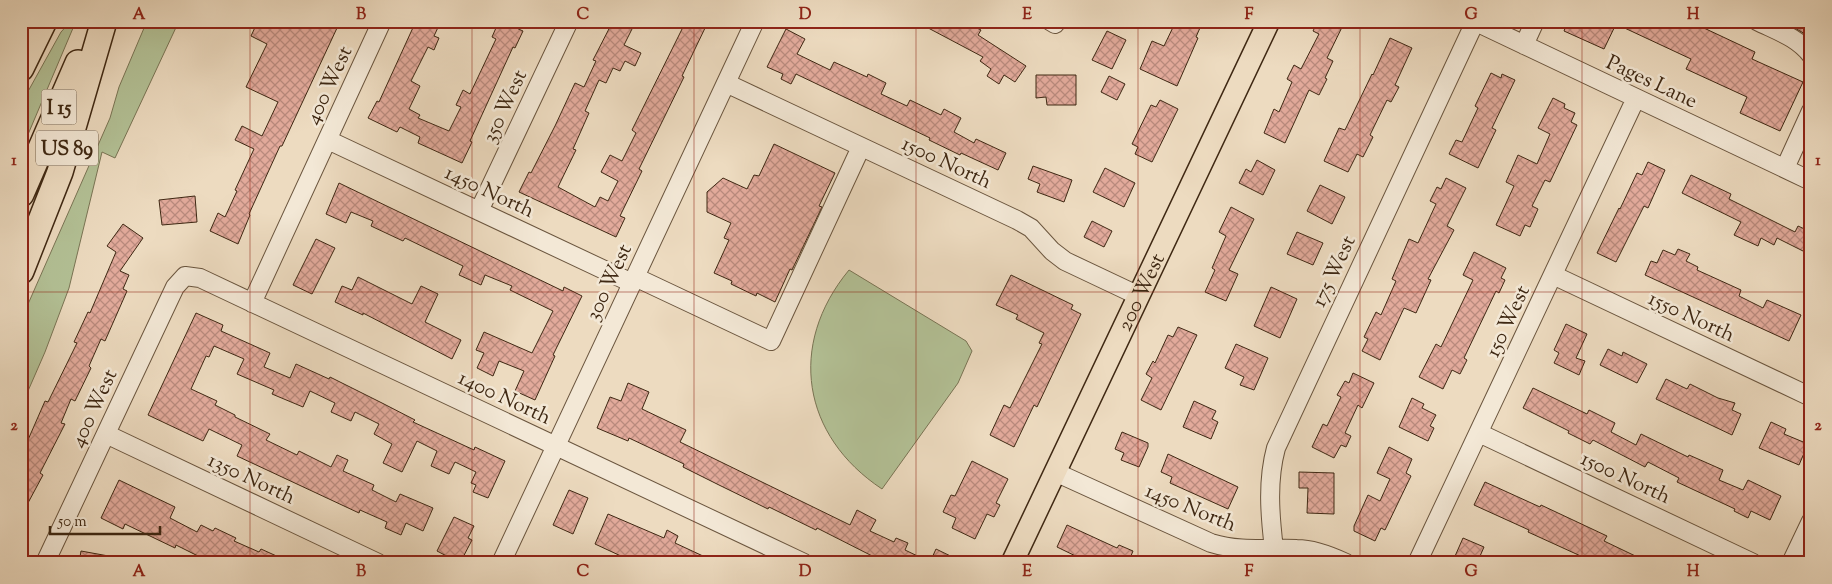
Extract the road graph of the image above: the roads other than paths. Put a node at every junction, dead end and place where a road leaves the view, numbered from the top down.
1 (32, 21) edge
2 (44, 21) edge
3 (96, 21) edge
4 (104, 21) edge
5 (382, 21) edge
6 (569, 21) edge
7 (755, 21) edge
8 (1268, 21) edge
9 (1535, 21) edge
10 (1757, 21) edge
11 (1475, 22) edge
12 (21, 37) edge
13 (1524, 45) junction
14 (1809, 48) edge
15 (21, 68) edge
16 (726, 83) junction
17 (1636, 98) junction
18 (1811, 111) edge
19 (328, 140) junction
20 (862, 146) junction
21 (1784, 168) junction
22 (1811, 181) edge
23 (21, 194) edge
24 (479, 211) junction
25 (21, 271) edge
26 (1553, 275) junction
27 (185, 276) joint
28 (634, 280) junction
29 (1138, 296) junction
30 (252, 303) junction
31 (1811, 397) edge
32 (1479, 433) junction
33 (106, 434) junction
34 (556, 446) junction
35 (1055, 472) junction
36 (1811, 521) edge
37 (1274, 550) junction
38 (45, 563) edge
39 (378, 563) edge
40 (501, 563) edge
41 (804, 563) edge
42 (1012, 563) edge
43 (1346, 563) edge
44 (1418, 563) edge
45 (1753, 563) edge
46 (1791, 563) edge

1 - 12 highway
2 - 15 highway
3 - 23 highway, I 15
4 - 25 highway, US 89
5 - 19 street, 400 West
6 - 24 street, 350 West
7 - 16 street, 300 West
8 - 29 main road, 200 West
9 - 13 street
10 - 14 street
11 - 13 street, Pages Lane
11 - 37 street, 175 West
13 - 17 street, Pages Lane
16 - 20 street, 1500 North
16 - 28 street, 300 West
17 - 21 street, Pages Lane
17 - 26 street, 150 West
18 - 21 street
19 - 24 street, 1450 North
19 - 30 street, 400 West
20 - 28 street, 1450 North
20 - 29 street, 1500 North
21 - 22 street, Pages Lane
24 - 28 street, 1450 North
26 - 31 street, 1550 North
26 - 32 street, 150 West
27 - 30 street, 1400 North
27 - 33 street, 400 West
28 - 34 street, 300 West
29 - 35 main road, 200 West
30 - 34 street, 1400 North
32 - 44 street, 150 West
32 - 45 street, 1500 North
33 - 38 street, 400 West
33 - 39 street, 1350 North
34 - 40 street, 300 West
34 - 41 street, 1400 North
35 - 37 street, 1450 North
35 - 42 main road, 200 West
36 - 46 street
37 - 43 street, 1450 North

